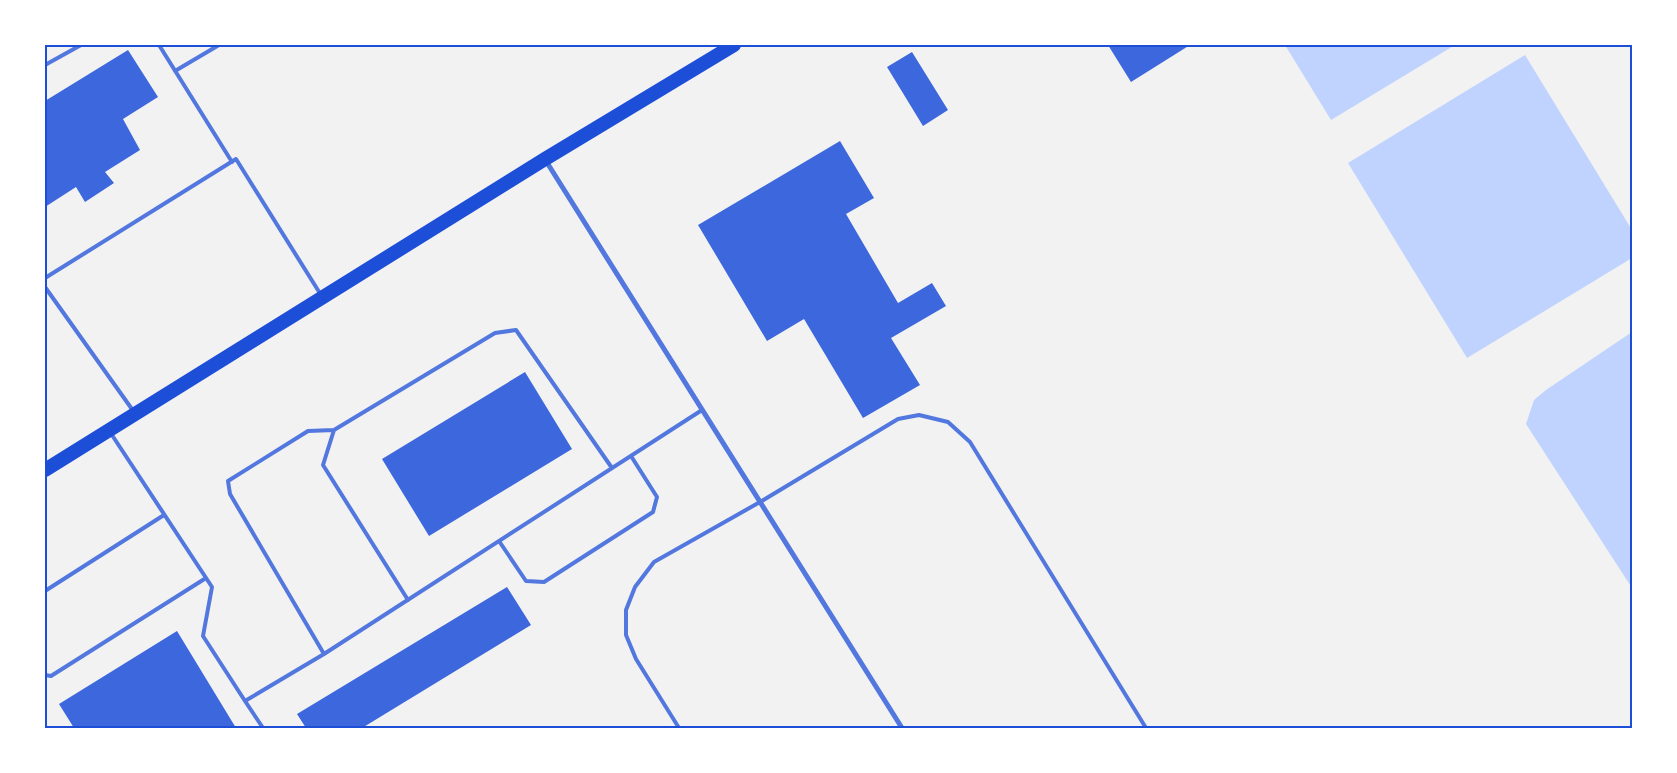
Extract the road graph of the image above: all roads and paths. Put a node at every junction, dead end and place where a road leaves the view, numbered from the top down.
1 (81, 45) edge
2 (159, 45) edge
3 (219, 45) edge
4 (734, 45) edge
5 (45, 65) edge
6 (175, 71) junction
7 (545, 159) junction
8 (232, 162) junction
9 (45, 278) edge
10 (45, 287) edge
11 (322, 298) junction
12 (702, 410) junction
13 (135, 414) junction
14 (108, 430) junction
15 (334, 430) junction
16 (631, 456) junction
17 (612, 468) junction
18 (45, 470) edge
19 (760, 502) junction
20 (164, 515) junction
21 (499, 542) junction
22 (206, 578) junction
23 (45, 591) edge
24 (408, 600) junction
25 (324, 654) junction
26 (45, 675) edge
27 (245, 700) junction
28 (263, 728) edge
29 (680, 728) edge
30 (902, 728) edge
31 (1146, 728) edge

1 - 5 lane
2 - 6 lane
3 - 6 lane
4 - 7 highway
6 - 8 lane
7 - 11 highway
7 - 12 street
8 - 9 lane
8 - 11 lane
10 - 13 lane
11 - 13 highway
12 - 16 lane
12 - 19 street
13 - 14 highway
14 - 18 highway
14 - 20 lane
15 - 17 lane
15 - 24 lane
15 - 25 lane
16 - 17 lane
16 - 21 lane
17 - 21 lane
19 - 29 lane
19 - 30 street
19 - 31 lane
20 - 22 lane
20 - 23 lane
21 - 24 lane
22 - 26 lane
22 - 27 lane
24 - 25 lane
25 - 27 lane
27 - 28 lane

